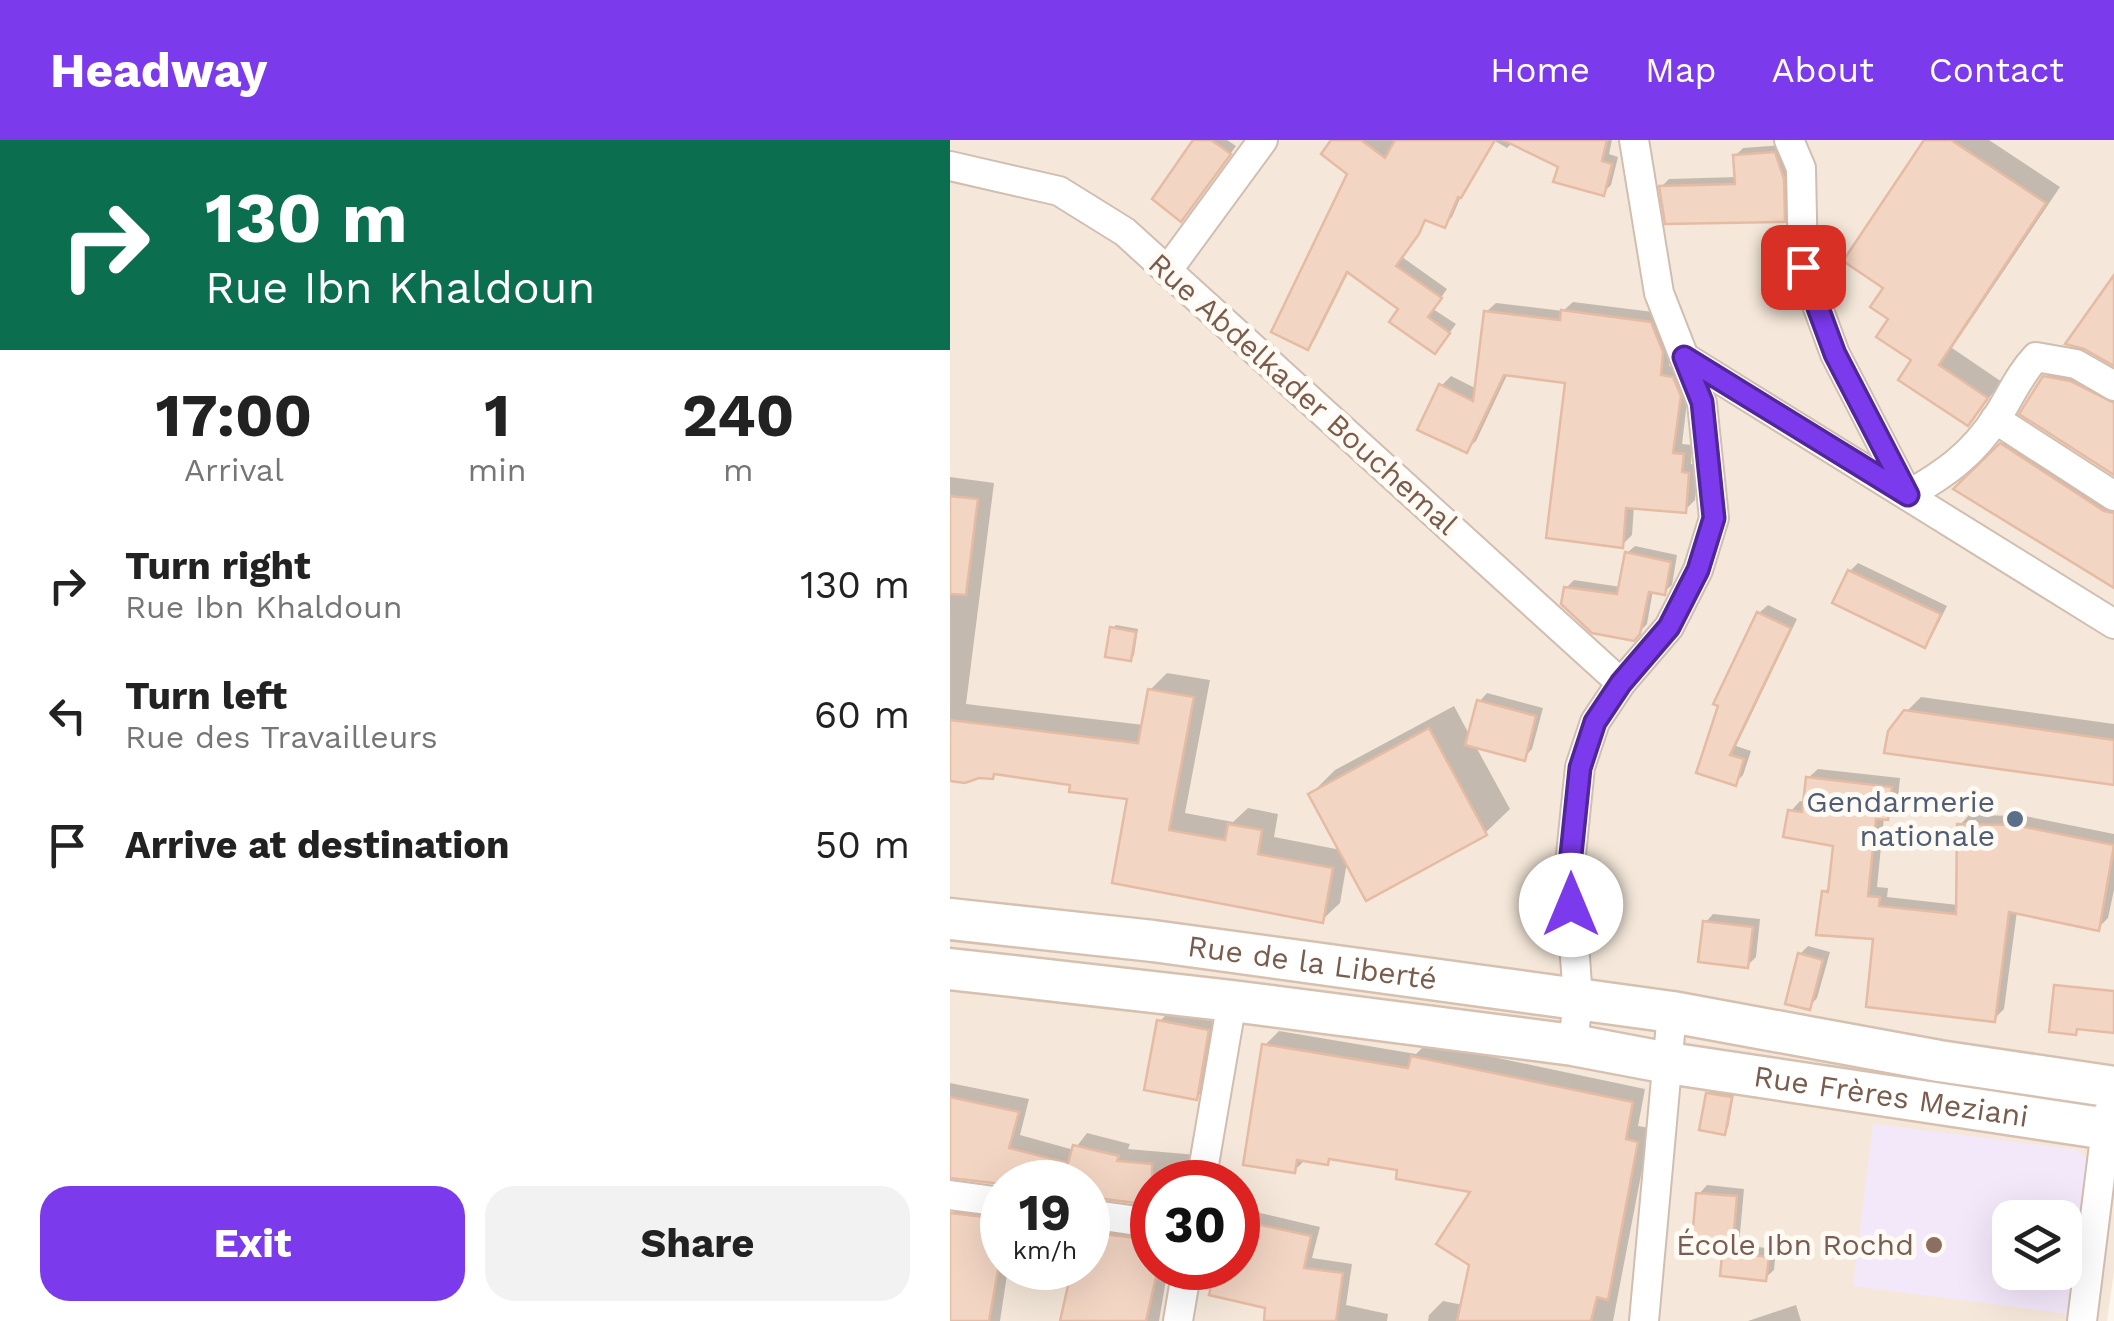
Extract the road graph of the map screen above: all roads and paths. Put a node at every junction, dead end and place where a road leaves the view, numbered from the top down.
1 (1263, 140) edge
2 (1634, 140) edge
3 (1789, 140) edge
4 (950, 166) edge
5 (1167, 271) junction
6 (1684, 357) junction
7 (2114, 386) edge
8 (1996, 419) junction
9 (1908, 495) junction
10 (2114, 496) edge
11 (2114, 624) edge
12 (1621, 683) junction
13 (950, 919) edge
14 (950, 969) edge
15 (1578, 999) junction
16 (1232, 1000) junction
17 (1672, 1012) junction
18 (1573, 1045) junction
19 (1668, 1063) junction
20 (2112, 1087) edge
21 (2110, 1129) edge
22 (1205, 1160) edge
23 (950, 1195) edge
24 (980, 1199) edge
25 (1183, 1290) edge
26 (1178, 1321) edge
27 (1644, 1321) edge
28 (2082, 1321) edge

1 - 5 street
2 - 6 street
3 - 9 street
4 - 5 street, Rue Abdelkader Bouchemal
5 - 12 street, Rue Abdelkader Bouchemal
6 - 9 street
6 - 12 street
7 - 8 street
8 - 9 street
8 - 10 street
9 - 11 street
12 - 15 street
13 - 15 main road, Rue de la Liberté
14 - 16 main road, Rue de la Liberté
15 - 17 main road, Rue de la Liberté
15 - 18 street
16 - 18 main road, Rue de la Liberté
16 - 22 street
17 - 19 street
17 - 20 main road, Rue Frères Meziani
18 - 19 main road, Rue de la Liberté
19 - 21 main road, Rue Frères Meziani
19 - 27 street
20 - 21 street
21 - 28 street
23 - 24 street
25 - 26 street

